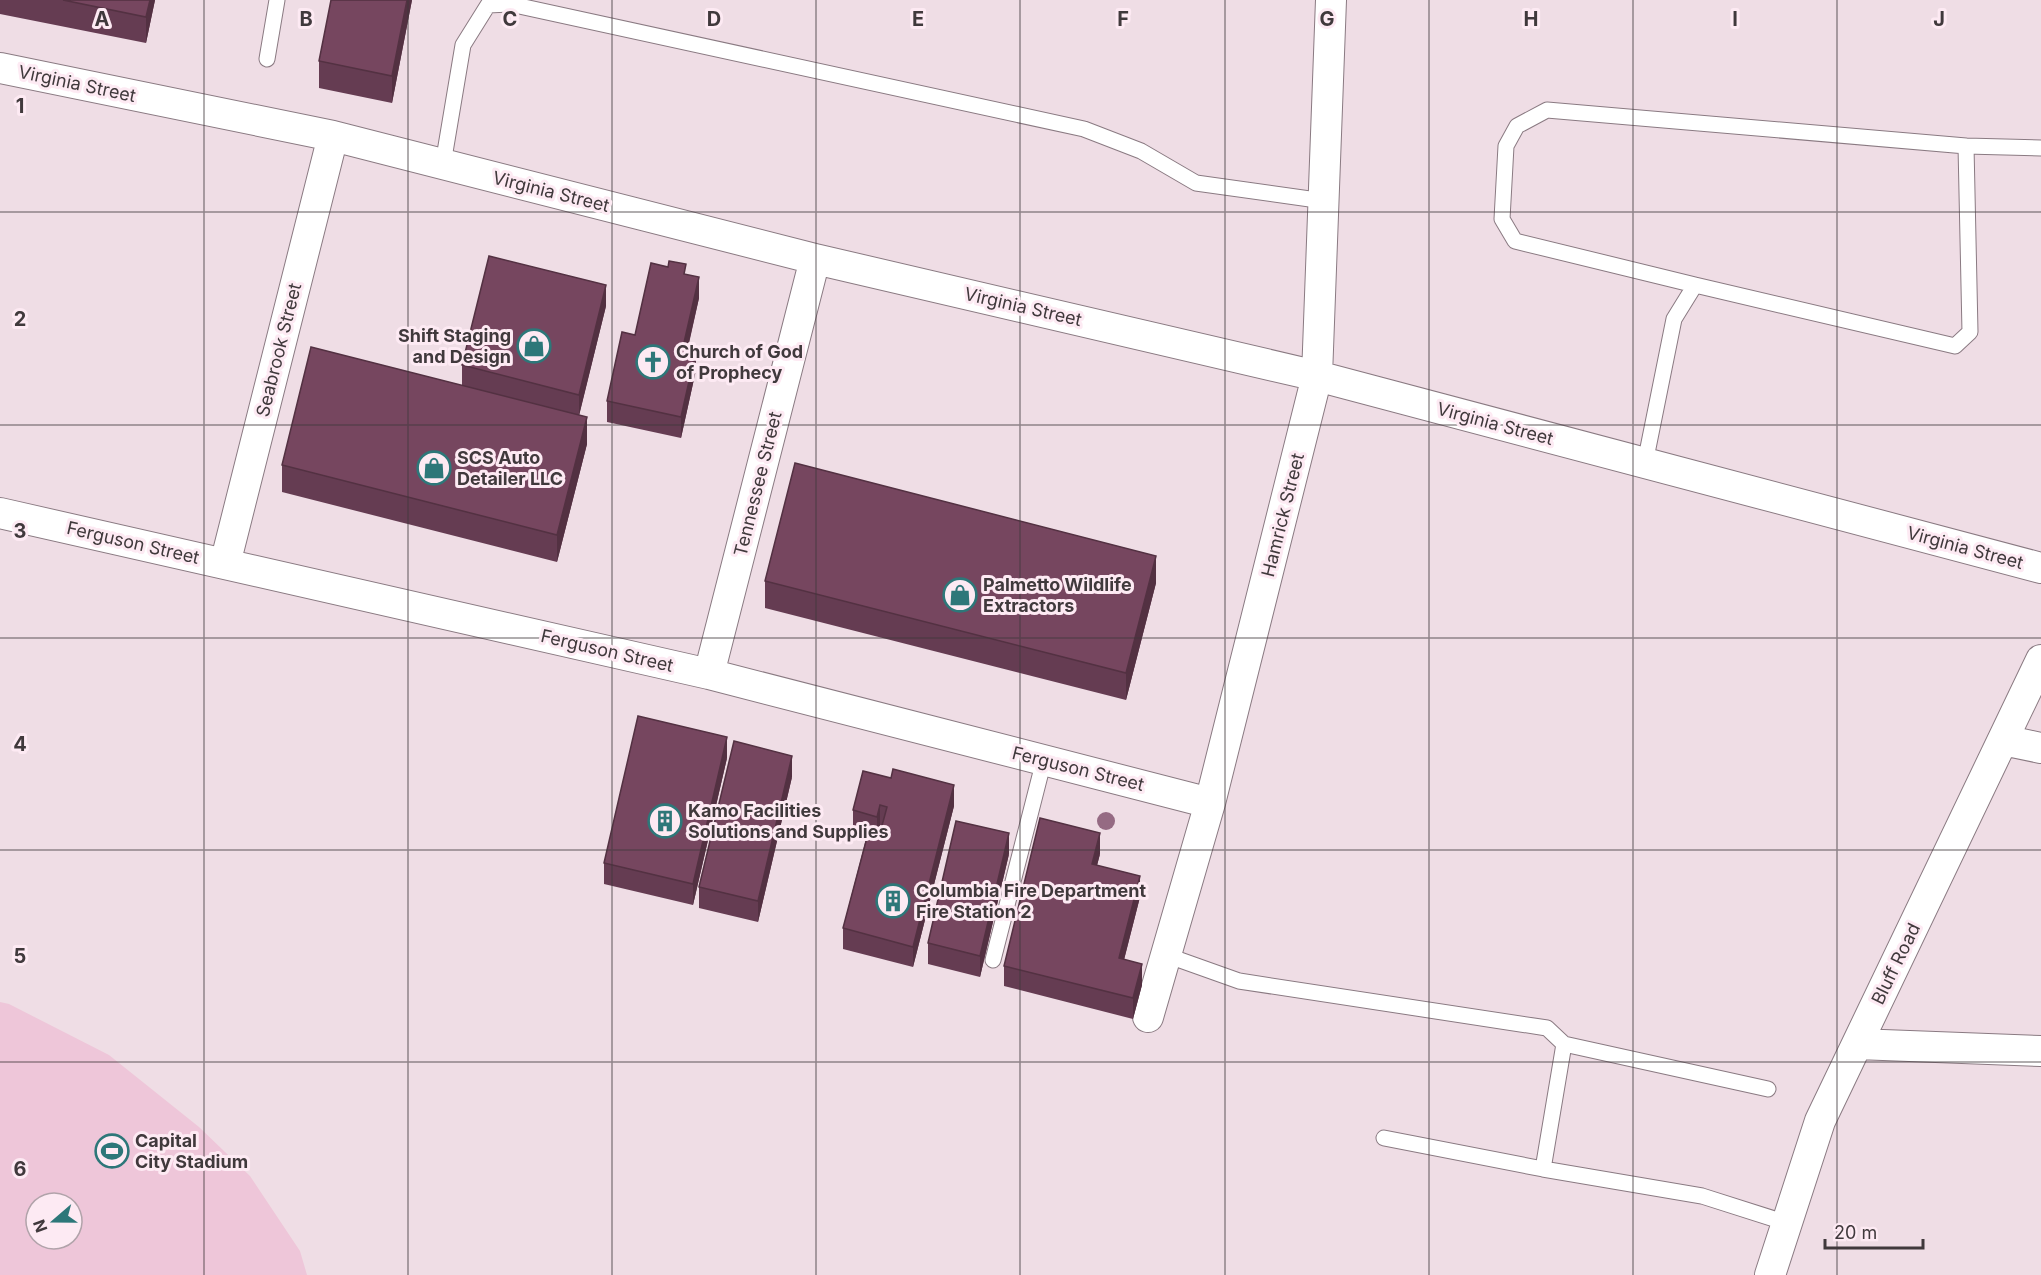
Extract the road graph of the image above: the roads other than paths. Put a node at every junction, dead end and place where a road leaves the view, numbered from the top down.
1 (277, 0) edge
2 (1331, 0) edge
3 (267, 59) dead end
4 (0, 68) edge
5 (333, 136) junction
6 (1966, 146) junction
7 (2041, 148) edge
8 (443, 164) junction
9 (1324, 201) junction
10 (815, 259) junction
11 (1695, 285) junction
12 (1317, 376) junction
13 (1645, 463) junction
14 (0, 513) edge
15 (225, 564) junction
16 (2041, 568) edge
17 (2041, 660) edge
18 (709, 674) junction
19 (2003, 740) junction
20 (2041, 748) edge
21 (1044, 760) junction
22 (1210, 803) junction
23 (1166, 955) junction
24 (993, 960) dead end
25 (1148, 1017) dead end
26 (1564, 1044) junction
27 (1857, 1044) junction
28 (2041, 1051) edge
29 (1768, 1089) dead end
30 (1384, 1138) dead end
31 (1543, 1169) junction
32 (1787, 1223) junction
33 (1770, 1275) edge

1 - 3 lane
2 - 9 street, Hamrick Street
4 - 5 street, Virginia Street
5 - 8 street, Virginia Street
5 - 15 street, Seabrook Street
6 - 7 lane
6 - 11 lane
6 - 11 lane
8 - 9 lane
8 - 10 street, Virginia Street
9 - 12 street, Hamrick Street
10 - 12 street, Virginia Street
10 - 18 street, Tennessee Street
11 - 13 lane
12 - 13 street, Virginia Street
12 - 22 street, Hamrick Street
13 - 16 street, Virginia Street
14 - 15 street, Ferguson Street
15 - 18 street, Ferguson Street
17 - 19 street, Bluff Road
18 - 21 street, Ferguson Street
19 - 20 street
19 - 27 street, Bluff Road
21 - 22 street, Ferguson Street
21 - 24 lane
22 - 23 street, Hamrick Street
23 - 25 street, Hamrick Street
23 - 26 lane
26 - 29 lane
26 - 31 lane
27 - 28 street
27 - 32 street, Bluff Road
30 - 31 lane
31 - 32 lane
32 - 33 street, Bluff Road

